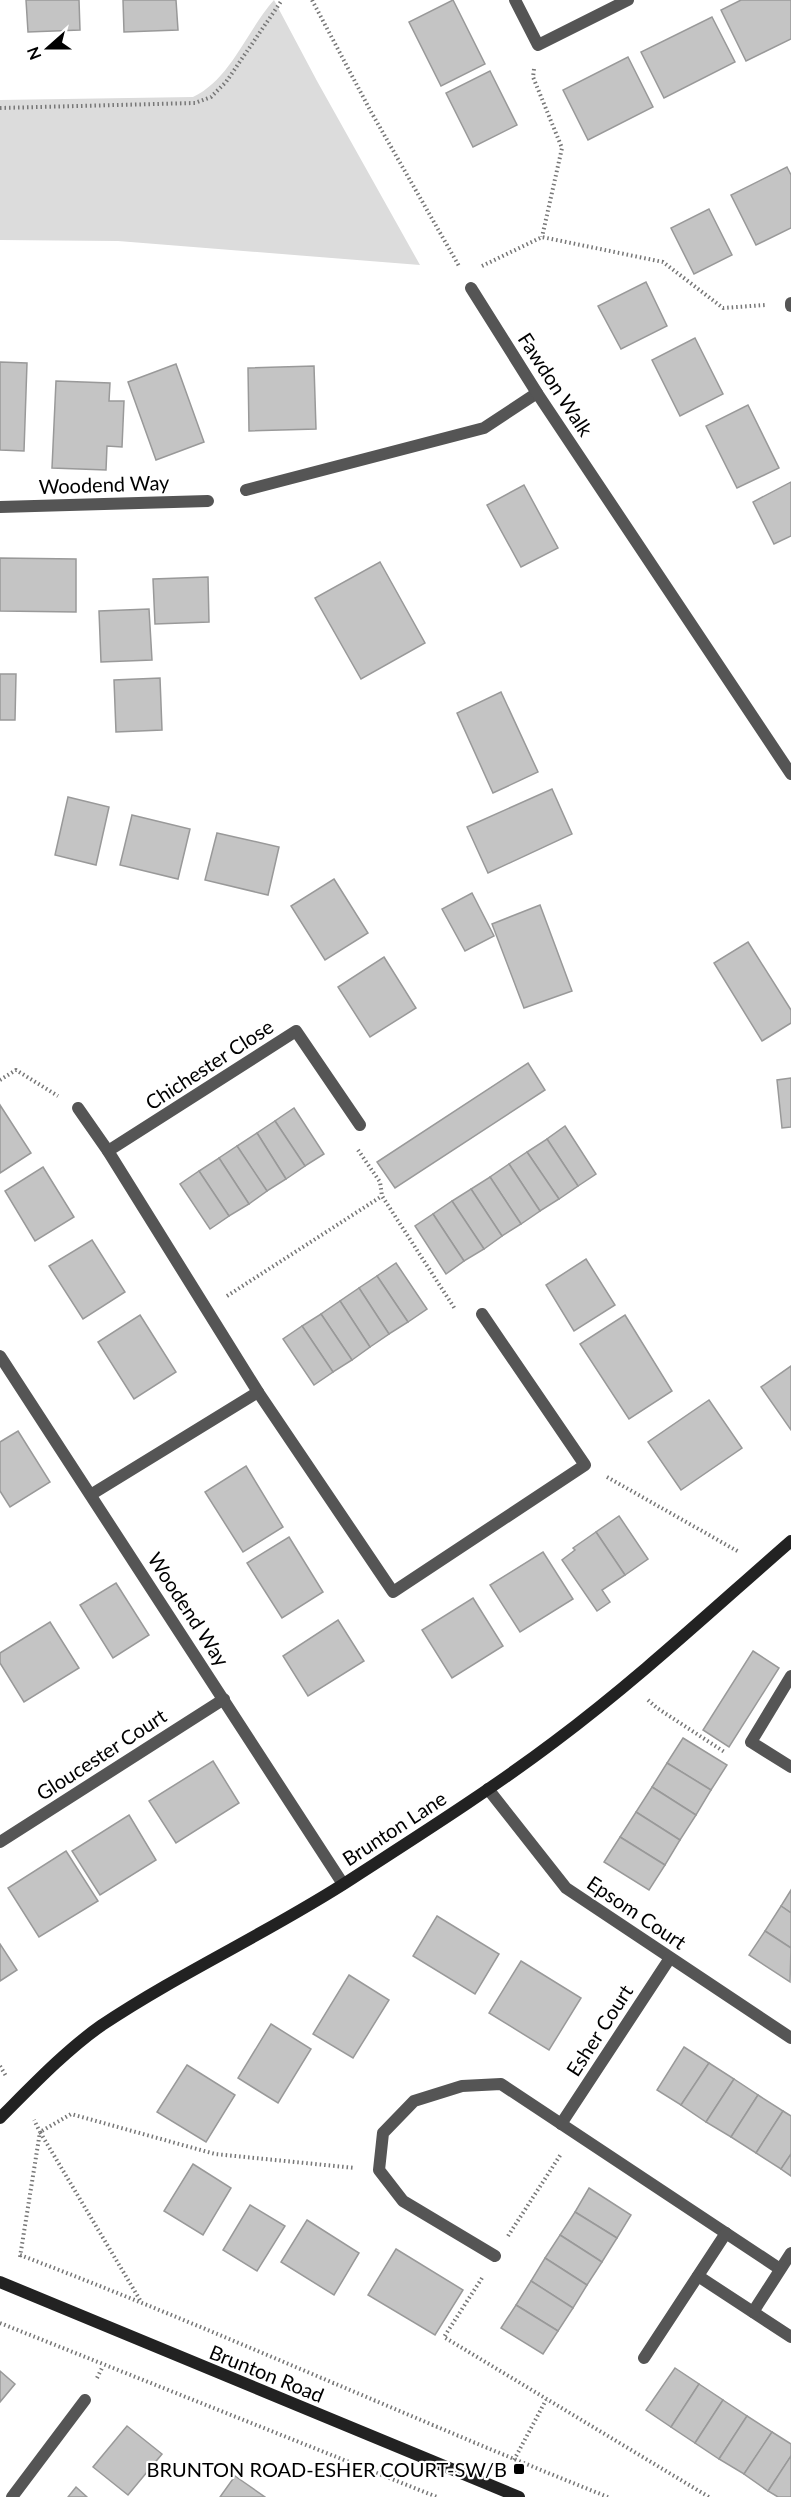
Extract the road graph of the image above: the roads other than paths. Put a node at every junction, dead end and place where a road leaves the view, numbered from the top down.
1 (515, 0) edge
2 (628, 0) edge
3 (471, 288) road end
4 (537, 393) junction
5 (246, 490) dead end
6 (208, 501) dead end
7 (0, 507) edge
8 (791, 774) edge
9 (78, 1108) road end
10 (360, 1125) road end
11 (108, 1151) junction
12 (482, 1314) road end
13 (0, 1356) edge
14 (258, 1392) junction
15 (92, 1494) junction
16 (791, 1541) edge
17 (790, 1676) edge
18 (224, 1699) junction
19 (791, 1767) edge
20 (488, 1789) junction
21 (0, 1842) edge
22 (344, 1884) junction
23 (670, 1958) junction
24 (791, 2038) edge
25 (0, 2118) edge
26 (561, 2124) junction
27 (726, 2233) junction
28 (791, 2253) edge
29 (495, 2256) road end
30 (780, 2269) junction
31 (698, 2276) junction
32 (0, 2282) edge
33 (753, 2312) junction
34 (791, 2337) edge
35 (644, 2358) dead end
36 (86, 2400) dead end
37 (12, 2497) edge
38 (519, 2497) edge

1 - 2 street
3 - 4 street, Fawdon Walk
4 - 5 street
4 - 8 street, Fawdon Walk
6 - 7 street, Woodend Way
9 - 11 street
10 - 11 street, Chichester Close
11 - 14 street
12 - 14 street
13 - 15 street, Woodend Way
14 - 15 street
15 - 18 street, Woodend Way
16 - 20 street, Brunton Lane
17 - 19 street
18 - 21 street, Gloucester Court
18 - 22 street, Woodend Way
20 - 22 street, Brunton Lane
20 - 23 street, Epsom Court
22 - 25 street, Brunton Lane
23 - 24 street, Epsom Court
23 - 26 street, Esher Court
26 - 27 street
26 - 29 street
27 - 30 street
27 - 31 street
28 - 30 street
30 - 33 street
31 - 33 street
31 - 35 street
32 - 38 street, Brunton Road
33 - 34 street
36 - 37 street

